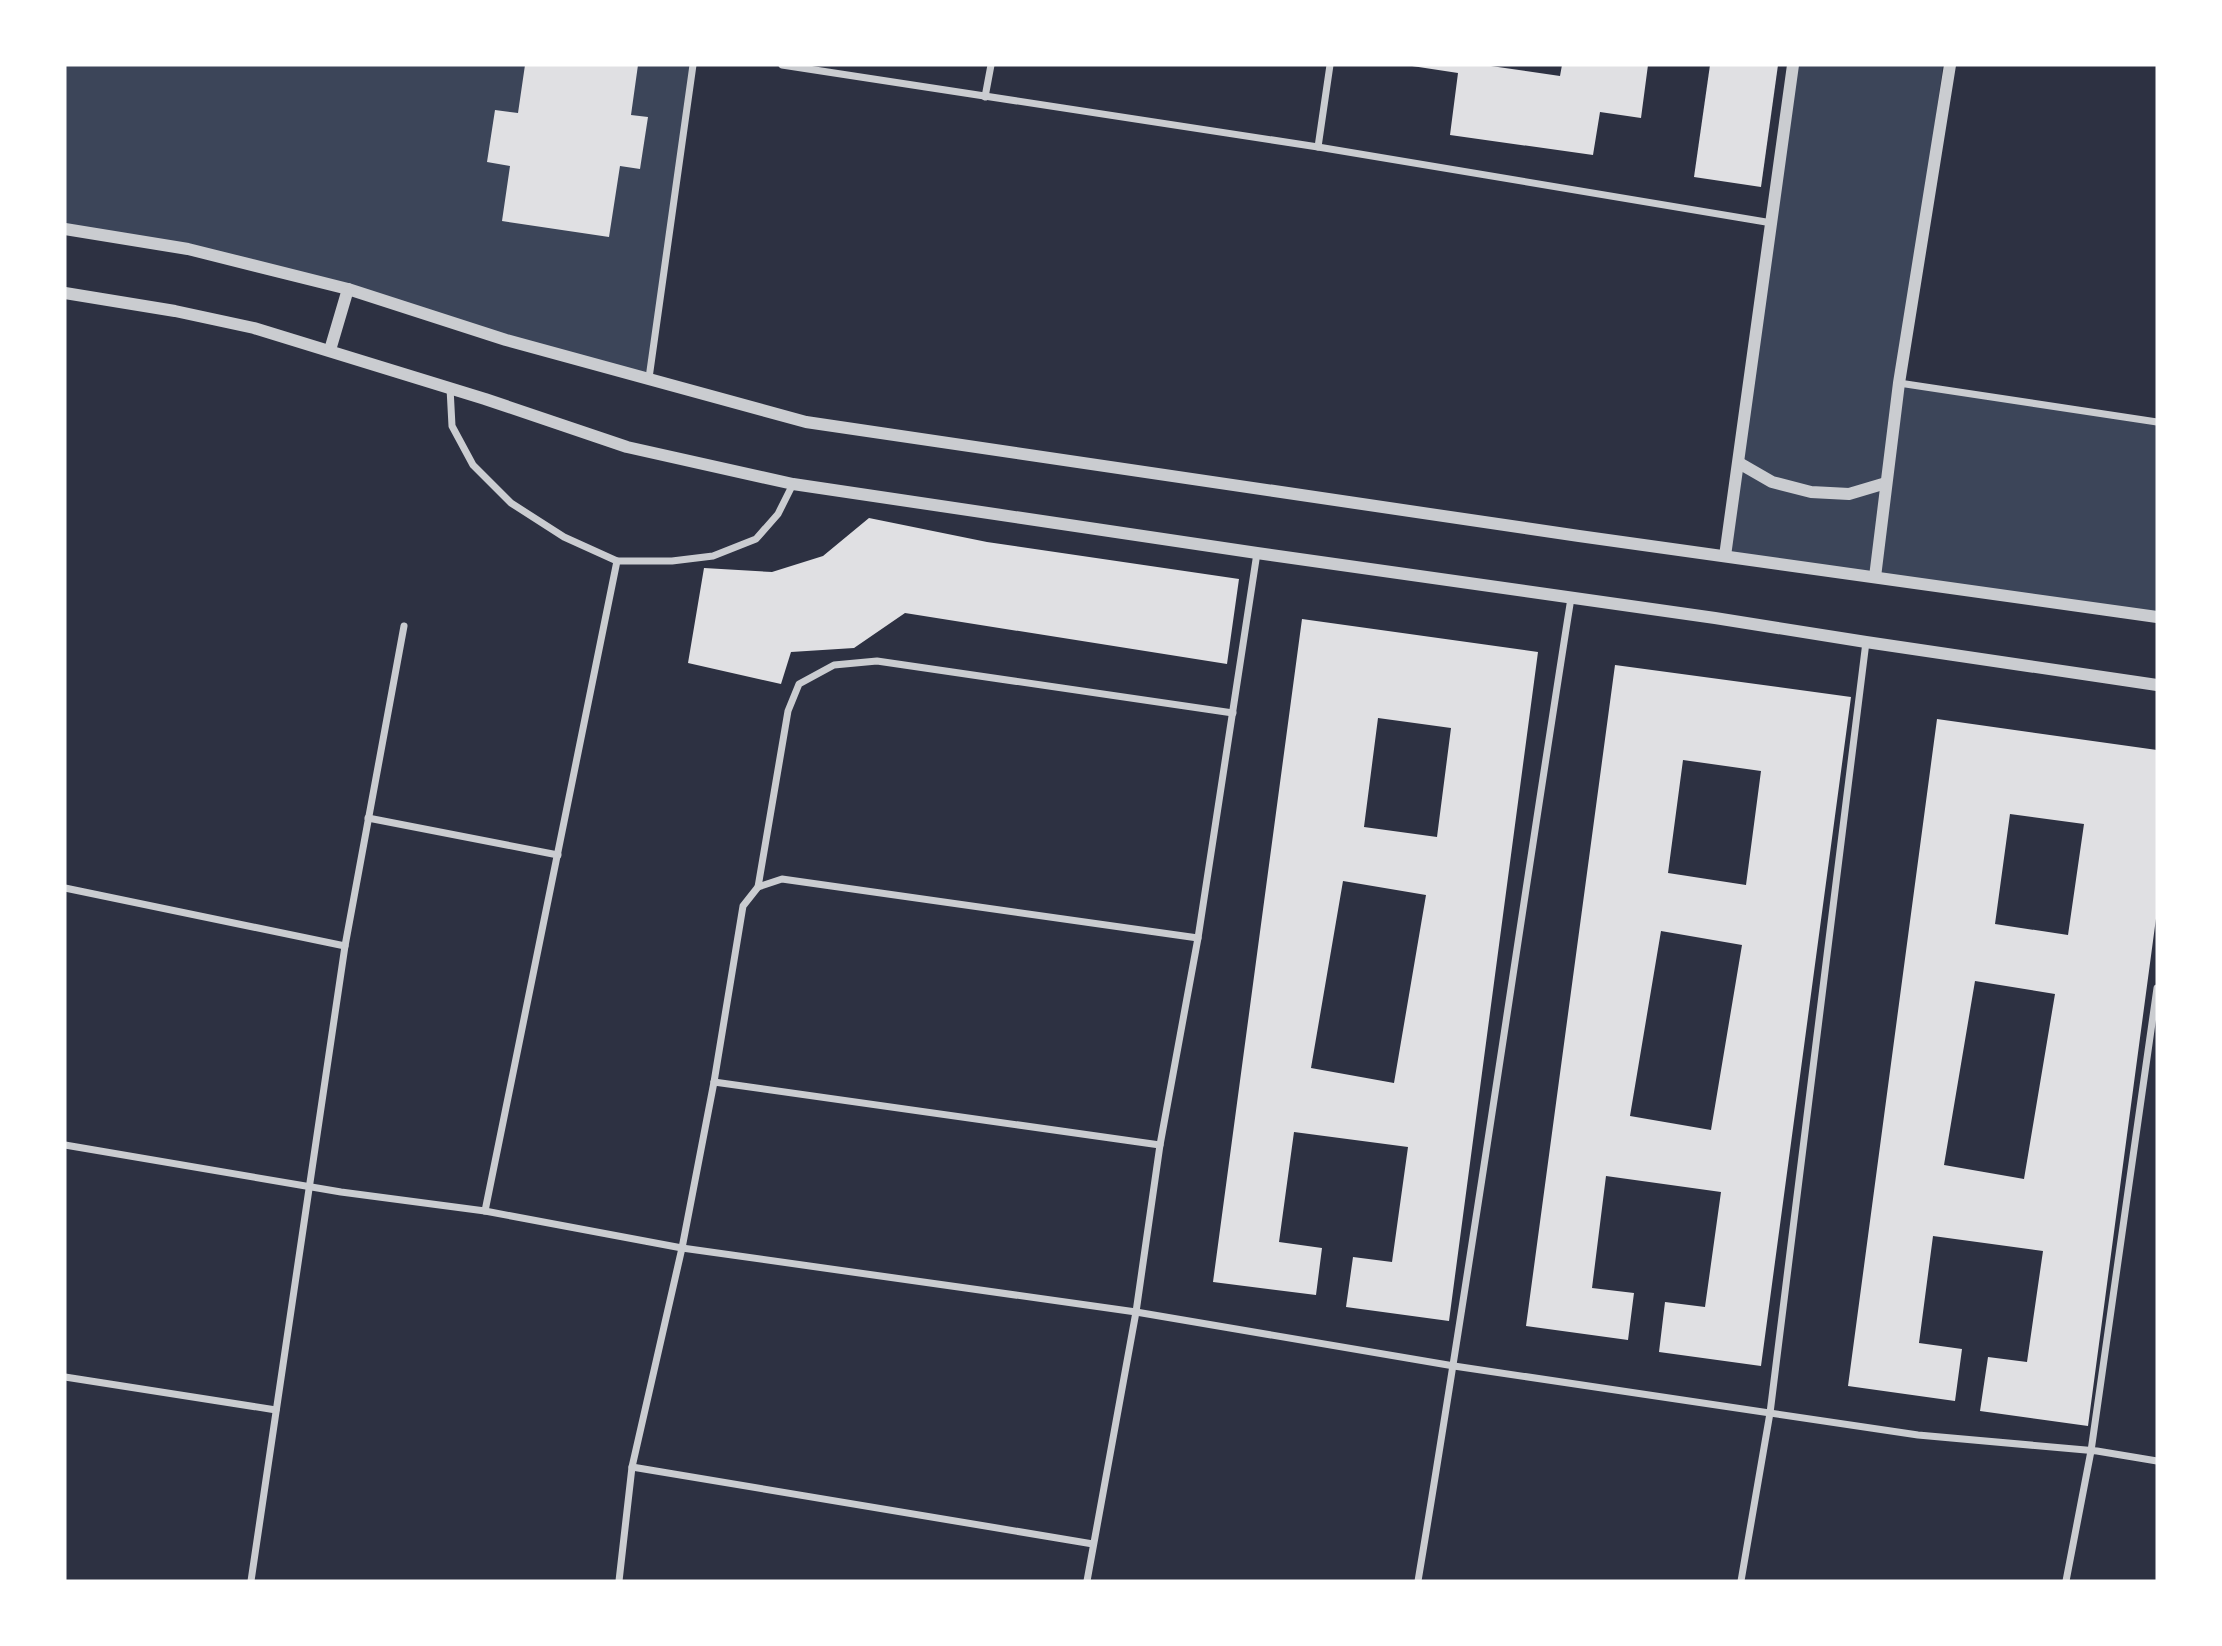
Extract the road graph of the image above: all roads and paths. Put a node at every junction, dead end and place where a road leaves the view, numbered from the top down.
1 (693, 65) edge
2 (782, 65) edge
3 (991, 65) edge
4 (1330, 65) edge
5 (1793, 65) edge
6 (1950, 65) edge
7 (985, 97) junction
8 (1318, 147) junction
9 (1772, 223) junction
10 (65, 229) edge
11 (348, 289) junction
12 (65, 293) edge
13 (330, 349) junction
14 (649, 378) junction
15 (1899, 383) junction
16 (450, 387) junction
17 (2157, 422) edge
18 (1739, 463) junction
19 (1886, 483) junction
20 (793, 484) junction
21 (1257, 553) junction
22 (1725, 556) junction
23 (617, 561) junction
24 (1875, 577) junction
25 (1571, 598) junction
26 (2157, 617) edge
27 (404, 626) dead end
28 (1866, 642) junction
29 (2157, 685) edge
30 (1233, 713) junction
31 (368, 818) junction
32 (558, 855) junction
33 (758, 887) junction
34 (65, 888) edge
35 (1198, 938) junction
36 (345, 946) junction
37 (2157, 988) edge
38 (714, 1083) junction
39 (65, 1145) edge
40 (1160, 1145) junction
41 (309, 1186) junction
42 (485, 1211) junction
43 (682, 1248) junction
44 (1136, 1312) junction
45 (1454, 1366) junction
46 (65, 1377) edge
47 (276, 1410) junction
48 (1770, 1413) junction
49 (2091, 1451) junction
50 (2157, 1461) edge
51 (632, 1467) junction
52 (1093, 1544) junction
53 (251, 1581) edge
54 (619, 1581) edge
55 (1087, 1581) edge
56 (1418, 1581) edge
57 (1741, 1581) edge
58 (2066, 1581) edge

1 - 14 street
2 - 7 street
3 - 7 street
4 - 8 street
5 - 9 street
6 - 15 street
7 - 8 street
8 - 9 street
9 - 18 street
10 - 11 street
11 - 13 street
11 - 14 street
12 - 13 street
13 - 16 street
14 - 22 street
15 - 17 street
15 - 19 street
16 - 20 street
16 - 23 street
18 - 19 street
18 - 22 street
19 - 24 street
20 - 21 street
20 - 23 street
21 - 25 street
21 - 30 street
22 - 24 street
23 - 32 street
24 - 26 street
25 - 28 street
25 - 45 street
27 - 31 street
28 - 29 street
28 - 48 street
30 - 33 street
30 - 35 street
31 - 32 street
31 - 36 street
32 - 42 street
33 - 35 street
33 - 38 street
34 - 36 street
35 - 40 street
36 - 41 street
37 - 49 street
38 - 40 street
38 - 43 street
39 - 41 street
40 - 44 street
41 - 42 street
41 - 47 street
42 - 43 street
43 - 44 street
43 - 51 street
44 - 45 street
44 - 52 street
45 - 48 street
45 - 56 street
46 - 47 street
47 - 53 street
48 - 49 street
48 - 57 street
49 - 50 street
49 - 58 street
51 - 52 street
51 - 54 street
52 - 55 street

